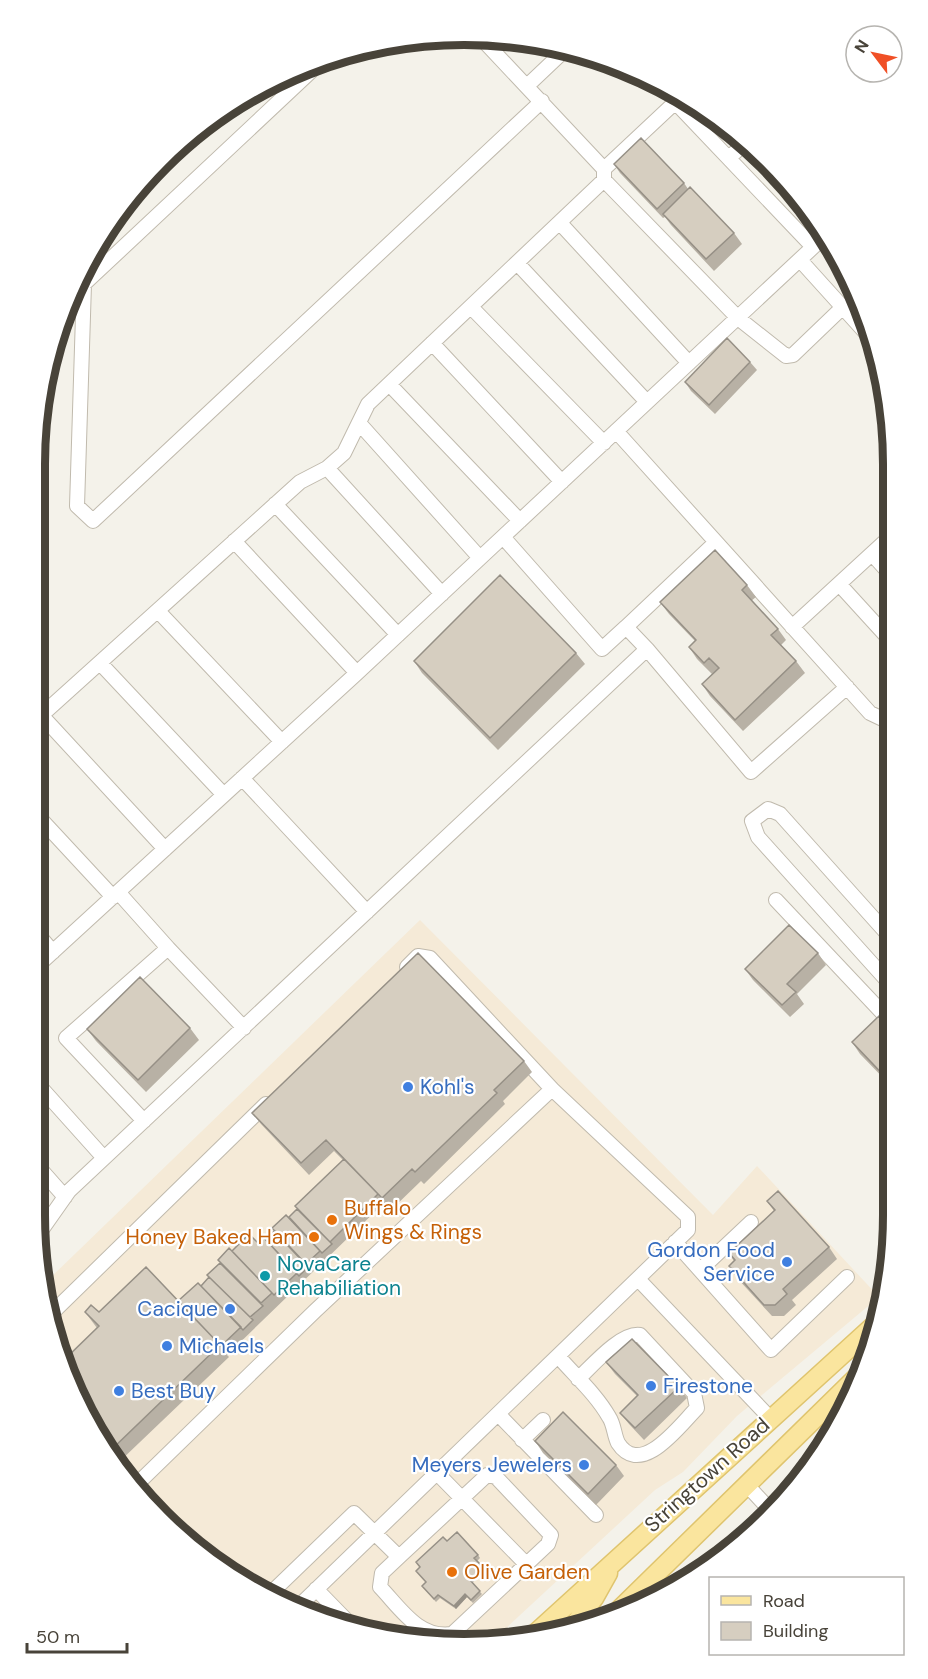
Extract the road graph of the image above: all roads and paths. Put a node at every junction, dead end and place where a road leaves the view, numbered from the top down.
1 (489, 46) edge
2 (559, 56) edge
3 (306, 76) edge
4 (528, 85) junction
5 (542, 101) junction
6 (676, 102) edge
7 (689, 111) edge
8 (739, 148) edge
9 (729, 158) junction
10 (604, 174) junction
11 (560, 223) junction
12 (819, 242) edge
13 (813, 247) junction
14 (800, 260) junction
15 (518, 263) junction
16 (87, 281) edge
17 (84, 288) edge
18 (471, 307) junction
19 (843, 307) junction
20 (738, 318) junction
21 (860, 326) edge
22 (432, 343) junction
23 (689, 363) junction
24 (389, 384) junction
25 (647, 402) junction
26 (359, 423) junction
27 (616, 431) junction
28 (604, 443) junction
29 (327, 468) junction
30 (562, 482) junction
31 (275, 504) junction
32 (520, 521) junction
33 (503, 537) junction
34 (234, 542) junction
35 (716, 542) junction
36 (883, 544) edge
37 (872, 554) junction
38 (480, 558) junction
39 (883, 566) edge
40 (839, 584) junction
41 (442, 594) junction
42 (158, 610) junction
43 (626, 627) junction
44 (792, 627) junction
45 (883, 633) edge
46 (398, 635) junction
47 (647, 649) junction
48 (100, 663) junction
49 (357, 673) junction
50 (847, 687) junction
51 (45, 712) edge
52 (883, 719) edge
53 (45, 725) edge
54 (282, 742) junction
55 (242, 778) junction
56 (224, 795) junction
57 (45, 823) edge
58 (165, 849) junction
59 (115, 894) junction
60 (776, 900) dead end
61 (367, 912) junction
62 (883, 929) edge
63 (45, 943) edge
64 (168, 948) junction
65 (53, 952) junction
66 (45, 959) edge
67 (883, 976) edge
68 (393, 981) edge
69 (883, 1013) edge
70 (244, 1028) junction
71 (552, 1089) junction
72 (45, 1092) edge
73 (273, 1097) edge
74 (144, 1121) junction
75 (104, 1158) junction
76 (45, 1175) edge
77 (65, 1197) junction
78 (751, 1222) dead end
79 (45, 1225) edge
80 (675, 1242) junction
81 (700, 1270) junction
82 (847, 1277) dead end
83 (638, 1279) junction
84 (56, 1309) edge
85 (866, 1332) edge
86 (558, 1356) junction
87 (578, 1379) junction
88 (845, 1388) edge
89 (498, 1414) junction
90 (770, 1418) junction
91 (543, 1420) dead end
92 (522, 1440) junction
93 (437, 1473) junction
94 (141, 1481) edge
95 (746, 1484) junction
96 (462, 1497) junction
97 (766, 1505) edge
98 (596, 1515) dead end
99 (375, 1533) junction
100 (399, 1557) junction
101 (616, 1558) junction
102 (527, 1565) junction
103 (275, 1589) edge
104 (316, 1590) junction
105 (633, 1598) edge
106 (303, 1602) edge
107 (342, 1616) edge
108 (579, 1618) edge
109 (543, 1626) edge
110 (427, 1632) edge
111 (453, 1634) edge

1 - 4 street
2 - 4 street
3 - 16 street
4 - 5 street
5 - 10 street
5 - 17 street
6 - 10 street
7 - 9 street
8 - 9 street
9 - 13 street
10 - 11 street
10 - 20 street
11 - 15 street
11 - 23 street
12 - 13 street
13 - 14 street
14 - 19 street
14 - 20 street
15 - 18 street
15 - 25 street
18 - 22 street
18 - 28 street
19 - 20 street
19 - 21 street
20 - 23 street
22 - 24 street
22 - 30 street
23 - 25 street
24 - 26 street
24 - 32 street
25 - 27 street
26 - 29 street
26 - 38 street
27 - 28 street
27 - 35 street
28 - 30 street
29 - 31 street
29 - 41 street
30 - 32 street
31 - 34 street
31 - 46 street
32 - 33 street
33 - 38 street
33 - 43 street
34 - 42 street
34 - 49 street
35 - 43 street
35 - 44 street
36 - 37 street
37 - 39 street
37 - 40 street
38 - 41 street
40 - 44 street
40 - 45 street
41 - 46 street
42 - 48 street
42 - 54 street
43 - 47 street
44 - 50 street
46 - 49 street
47 - 50 street
47 - 61 street
48 - 51 street
48 - 56 street
49 - 54 street
50 - 52 street
53 - 58 street
54 - 55 street
55 - 56 street
55 - 61 street
56 - 58 street
57 - 59 street
58 - 59 street
59 - 64 street
59 - 65 street
60 - 69 street
61 - 70 street
62 - 67 street
63 - 65 street
64 - 70 street
64 - 74 street
65 - 66 street
68 - 71 street
70 - 74 street
71 - 80 street
71 - 94 street
72 - 75 street
73 - 84 street
74 - 75 street
75 - 77 street
76 - 77 street
77 - 79 street
78 - 81 street
80 - 81 street
80 - 83 street
81 - 82 street
83 - 86 street
83 - 90 street
85 - 90 main road, Stringtown Road
86 - 87 street
86 - 89 street
87 - 87 street
88 - 95 main road, Stringtown Road
89 - 92 street
89 - 93 street
90 - 101 main road, Stringtown Road
91 - 92 street
92 - 98 street
93 - 96 street
93 - 99 street
95 - 97 street
95 - 105 main road, Stringtown Road
96 - 100 street
96 - 102 street
96 - 102 street
99 - 100 street
99 - 103 street
99 - 104 street
100 - 110 street
101 - 108 main road
101 - 109 main road, Stringtown Road
102 - 111 street
104 - 106 street
104 - 107 street

